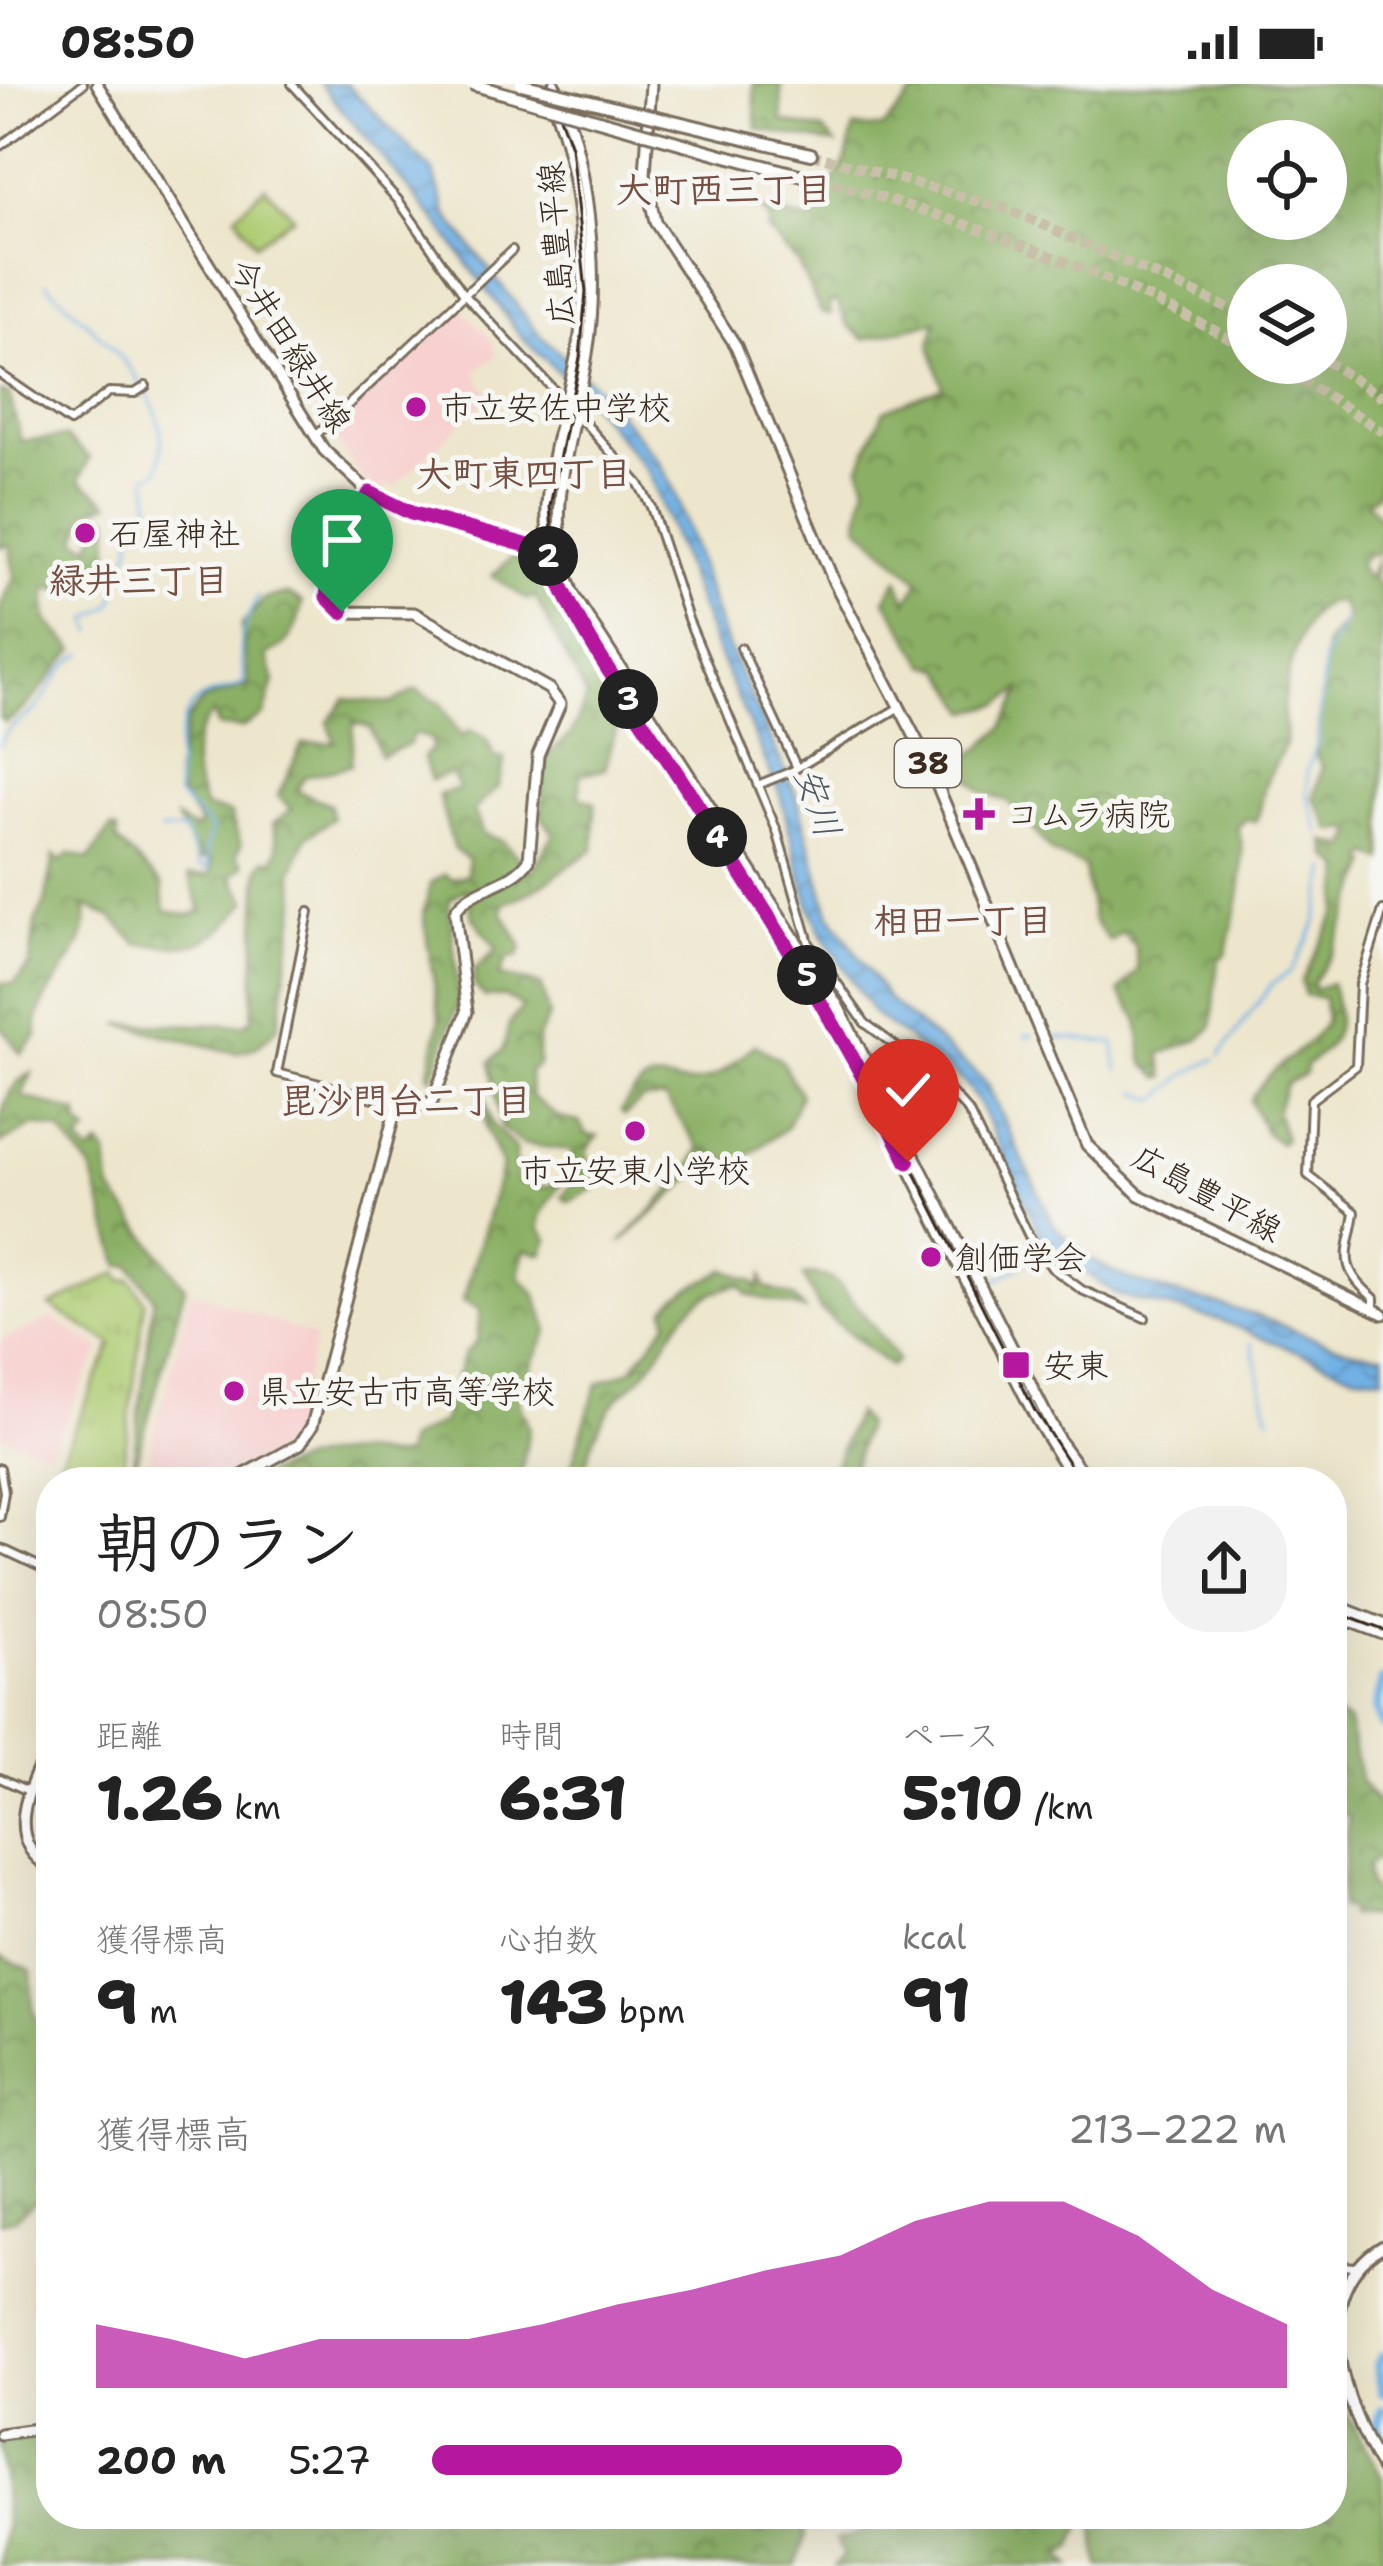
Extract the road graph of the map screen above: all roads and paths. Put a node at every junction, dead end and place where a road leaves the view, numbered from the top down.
1 (83, 84) edge
2 (97, 84) edge
3 (292, 84) edge
4 (471, 84) edge
5 (521, 84) edge
6 (543, 84) edge
7 (554, 84) edge
8 (651, 84) edge
9 (0, 146) edge
10 (811, 154) tunnel mouth
11 (802, 176) tunnel mouth
12 (512, 250) dead end
13 (466, 292) junction
14 (580, 367) junction
15 (0, 374) edge
16 (146, 386) dead end
17 (571, 406) junction
18 (315, 436) junction
19 (370, 493) junction
20 (552, 552) junction
21 (741, 648) dead end
22 (900, 707) junction
23 (796, 769) junction
24 (761, 783) junction
25 (1383, 910) edge
26 (309, 912) dead end
27 (397, 1104) junction
28 (1379, 1311) edge
29 (1144, 1318) dead end
30 (258, 1467) edge
31 (1067, 1467) edge
32 (1078, 1467) edge
33 (0, 1468) edge
34 (0, 1517) edge
35 (0, 1548) edge
36 (36, 1565) edge
37 (1347, 1610) edge
38 (1347, 1621) edge
39 (1383, 1624) edge
40 (1383, 1634) edge
41 (36, 1774) edge
42 (0, 1778) edge
43 (28, 1791) junction
44 (36, 1859) edge
45 (1383, 2246) edge
46 (1347, 2266) edge
47 (1355, 2267) junction
48 (1347, 2285) edge
49 (1347, 2392) edge
50 (36, 2429) edge
51 (0, 2434) edge
52 (1383, 2470) edge

1 - 9 street
2 - 18 main road, 今井田緑井線
3 - 13 street
4 - 11 highway, bridge
5 - 10 highway, bridge
6 - 14 main road, 広島豊平線
7 - 14 main road, 広島豊平線
8 - 22 main road, 広島豊平線 / 38
12 - 13 street
13 - 17 street
13 - 18 street
14 - 17 main road, 広島豊平線
15 - 16 street
17 - 20 main road, 広島豊平線
17 - 24 street
18 - 19 main road, 今井田緑井線
19 - 20 street
19 - 27 main road
20 - 31 main road, 広島豊平線
20 - 32 main road, 広島豊平線
21 - 23 street
22 - 23 street
22 - 28 main road, 広島豊平線 / 38
23 - 24 street
24 - 29 street
25 - 28 street
26 - 27 street
27 - 30 main road
33 - 34 street
35 - 36 street
37 - 39 main road
38 - 40 main road
41 - 43 main road
42 - 43 street
43 - 44 main road
45 - 47 main road
46 - 47 street
47 - 48 main road
49 - 52 main road
50 - 51 main road

